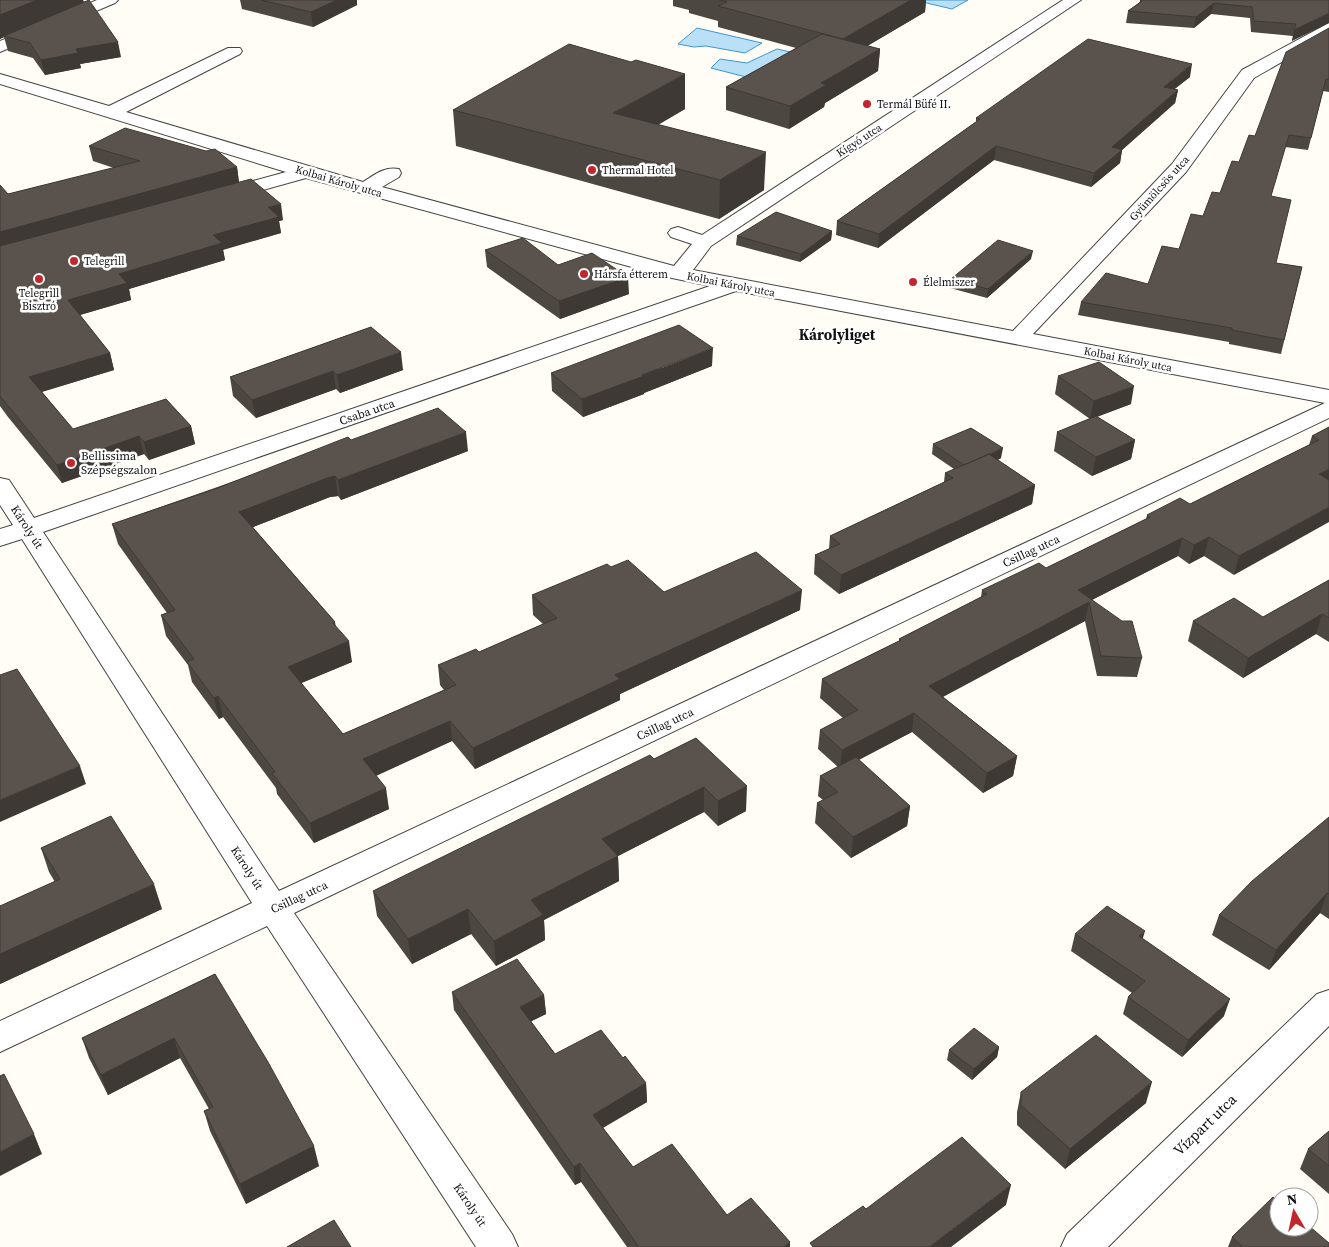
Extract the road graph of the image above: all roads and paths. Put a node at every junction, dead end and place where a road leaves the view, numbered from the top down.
1 (110, 0) edge
2 (1074, 0) edge
3 (1329, 28) edge
4 (0, 48) edge
5 (234, 51) dead end
6 (0, 79) edge
7 (109, 113) junction
8 (306, 172) junction
9 (392, 173) dead end
10 (366, 188) junction
11 (210, 199) edge
12 (678, 233) dead end
13 (704, 242) junction
14 (679, 274) junction
15 (734, 286) junction
16 (1017, 339) junction
17 (1329, 397) edge
18 (1329, 409) edge
19 (0, 485) edge
20 (14, 533) edge
21 (274, 909) junction
22 (1329, 1004) edge
23 (0, 1037) edge
24 (498, 1247) edge
25 (1081, 1247) edge

1 - 4 street
2 - 13 street, Kígyó utca
3 - 16 street, Gyümölcsös utca
5 - 7 street
6 - 7 street, Kolbai Károly utca
7 - 8 street, Kolbai Károly utca
8 - 10 street, Kolbai Károly utca
8 - 11 street
9 - 10 street
10 - 14 street, Kolbai Károly utca
12 - 13 street
13 - 14 street, Kígyó utca
14 - 15 street, Kolbai Károly utca
15 - 16 street, Kolbai Károly utca
15 - 20 street, Csaba utca
16 - 17 street, Kolbai Károly utca
18 - 21 street, Csillag utca
19 - 20 street, Károly út
20 - 21 street, Károly út
21 - 23 street, Csillag utca
21 - 24 street, Károly út
22 - 25 street, Vízpart utca

